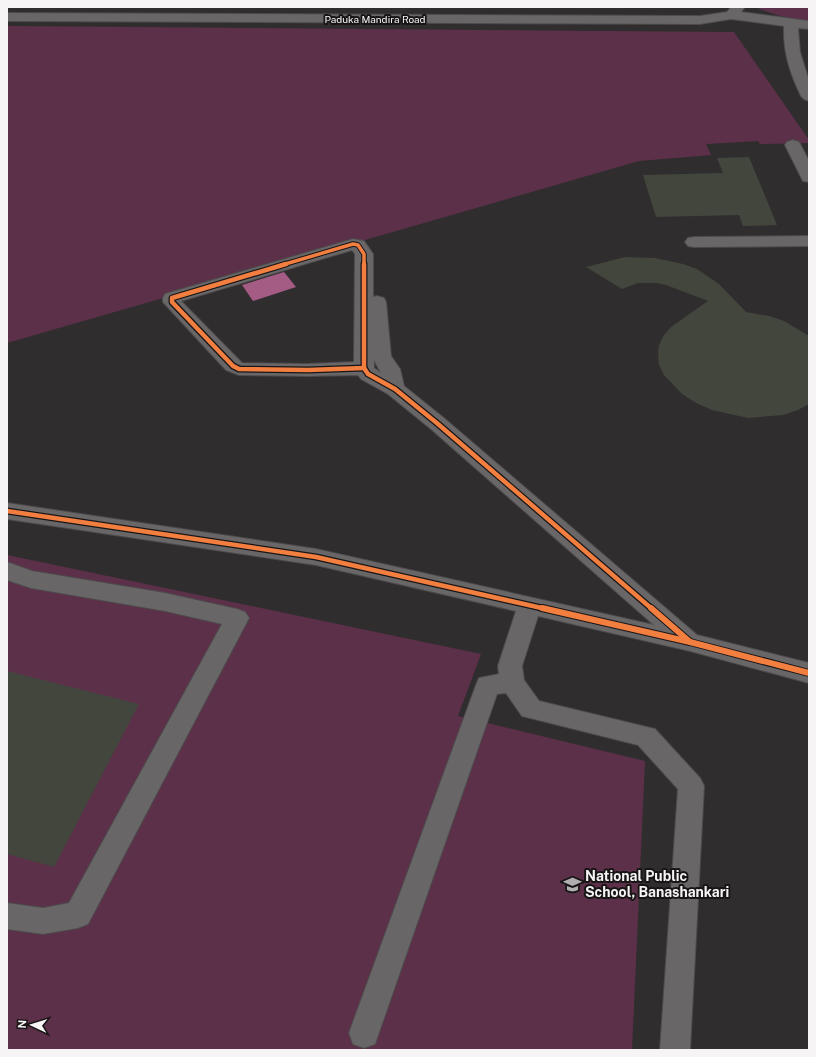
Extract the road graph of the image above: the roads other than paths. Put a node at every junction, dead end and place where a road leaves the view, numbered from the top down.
1 (690, 7) edge
2 (735, 11) edge
3 (379, 13) edge
4 (7, 17) edge
5 (700, 20) junction
6 (791, 24) junction
7 (809, 25) edge
8 (809, 96) edge
9 (793, 145) dead end
10 (809, 177) edge
11 (372, 237) dead end
12 (809, 241) edge
13 (694, 242) dead end
14 (364, 368) junction
15 (394, 389) junction
16 (7, 511) edge
17 (7, 570) edge
18 (530, 605) junction
19 (690, 642) junction
20 (809, 673) edge
21 (512, 682) junction
22 (7, 916) edge
23 (364, 1033) dead end
24 (675, 1050) edge

1 - 5 street
2 - 5 street, Paduka Mandira Road
2 - 6 street, Paduka Mandira Road
3 - 4 street, Paduka Mandira Road
3 - 5 street, Paduka Mandira Road
6 - 7 street, Paduka Mandira Road
6 - 8 street
9 - 10 street
11 - 15 street
12 - 13 street
14 - 14 street
14 - 15 street
15 - 19 street
16 - 18 street
17 - 22 street
18 - 19 street
18 - 21 street
19 - 20 street
21 - 23 street
21 - 24 street

